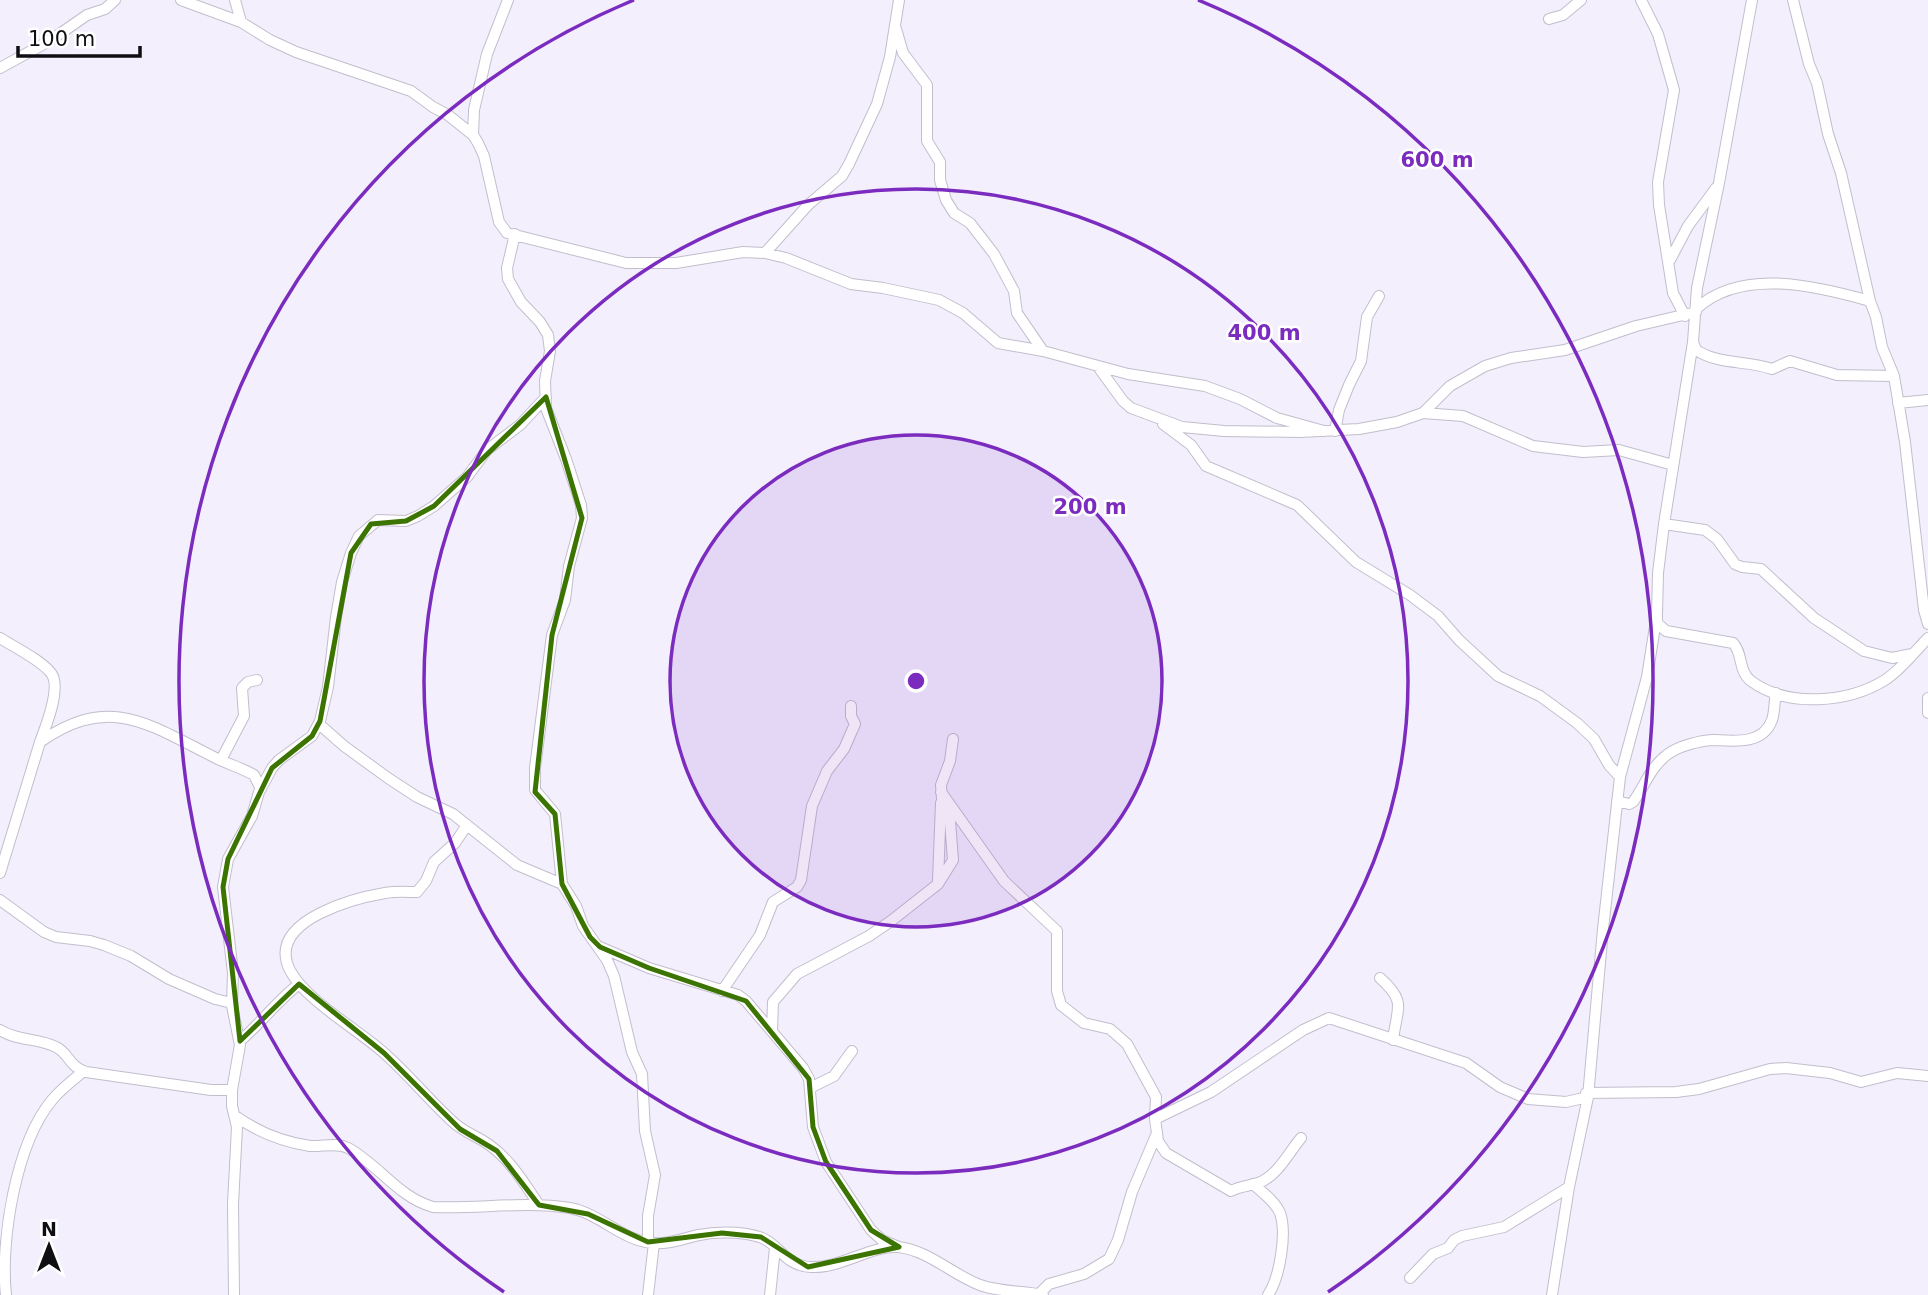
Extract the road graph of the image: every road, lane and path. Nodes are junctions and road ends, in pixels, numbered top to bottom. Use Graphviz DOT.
graph roads {
  1 [pos="115,0"];
  2 [pos="181,0"];
  3 [pos="235,0"];
  4 [pos="508,0"];
  5 [pos="900,0"];
  6 [pos="1581,0"];
  7 [pos="1641,0"];
  8 [pos="1752,0"];
  9 [pos="1793,0"];
  10 [pos="1549,19"];
  11 [pos="241,22"];
  12 [pos="896,29"];
  13 [pos="0,68"];
  14 [pos="473,135"];
  15 [pos="1719,183"];
  16 [pos="515,234"];
  17 [pos="765,253"];
  18 [pos="1669,262"];
  19 [pos="1379,296"];
  20 [pos="1870,301"];
  21 [pos="1692,312"];
  22 [pos="1693,342"];
  23 [pos="1043,351"];
  24 [pos="1099,368"];
  25 [pos="1894,376"];
  26 [pos="545,397"];
  27 [pos="1928,400"];
  28 [pos="1898,403"];
  29 [pos="1423,414"];
  30 [pos="1149,415"];
  31 [pos="1330,431"];
  32 [pos="1673,465"];
  33 [pos="1664,524"];
  34 [pos="1657,614"];
  35 [pos="1928,624"];
  36 [pos="0,638"];
  37 [pos="1928,638"];
  38 [pos="1912,654"];
  39 [pos="257,680"];
  40 [pos="1776,693"];
  41 [pos="1928,698"];
  42 [pos="851,706"];
  43 [pos="1928,713"];
  44 [pos="319,724"];
  45 [pos="953,739"];
  46 [pos="40,742"];
  47 [pos="221,760"];
  48 [pos="1620,777"];
  49 [pos="261,789"];
  50 [pos="941,795"];
  51 [pos="1618,801"];
  52 [pos="467,825"];
  53 [pos="0,873"];
  54 [pos="562,884"];
  55 [pos="0,900"];
  56 [pos="600,947"];
  57 [pos="1380,978"];
  58 [pos="299,984"];
  59 [pos="722,990"];
  60 [pos="232,1003"];
  61 [pos="0,1030"];
  62 [pos="772,1031"];
  63 [pos="1393,1040"];
  64 [pos="240,1041"];
  65 [pos="852,1051"];
  66 [pos="84,1071"];
  67 [pos="1928,1076"];
  68 [pos="810,1088"];
  69 [pos="232,1090"];
  70 [pos="1587,1095"];
  71 [pos="234,1115"];
  72 [pos="1155,1119"];
  73 [pos="1157,1133"];
  74 [pos="1301,1138"];
  75 [pos="1253,1184"];
  76 [pos="1569,1187"];
  77 [pos="539,1205"];
  78 [pos="651,1243"];
  79 [pos="899,1247"];
  80 [pos="775,1248"];
  81 [pos="1410,1278"];
  82 [pos="1004,1292"];
  83 [pos="9,1294"];
  84 [pos="234,1295"];
  85 [pos="648,1295"];
  86 [pos="770,1295"];
  87 [pos="1041,1295"];
  88 [pos="1268,1295"];
  89 [pos="1552,1295"];
  1 -- 13 [label="street"];
  2 -- 11 [label="street"];
  3 -- 11 [label="street"];
  4 -- 14 [label="street"];
  5 -- 12 [label="street"];
  6 -- 10 [label="street"];
  7 -- 18 [label="street"];
  8 -- 15 [label="street"];
  9 -- 20 [label="street"];
  11 -- 14 [label="street"];
  12 -- 17 [label="street"];
  12 -- 23 [label="street"];
  14 -- 16 [label="street"];
  15 -- 18 [label="street"];
  15 -- 21 [label="street"];
  16 -- 17 [label="street"];
  16 -- 26 [label="street"];
  17 -- 23 [label="street"];
  18 -- 21 [label="street"];
  19 -- 31 [label="street"];
  20 -- 21 [label="street"];
  20 -- 25 [label="street"];
  21 -- 22 [label="street"];
  21 -- 29 [label="street"];
  22 -- 25 [label="street"];
  22 -- 32 [label="street"];
  23 -- 24 [label="street"];
  24 -- 30 [label="street"];
  24 -- 31 [label="street"];
  25 -- 28 [label="street"];
  26 -- 44 [label="street"];
  26 -- 54 [label="street"];
  27 -- 28 [label="street"];
  28 -- 35 [label="street"];
  29 -- 31 [label="street"];
  29 -- 32 [label="street"];
  30 -- 31 [label="street"];
  30 -- 48 [label="street"];
  32 -- 33 [label="street"];
  33 -- 34 [label="street"];
  33 -- 38 [label="street"];
  34 -- 40 [label="street"];
  34 -- 48 [label="street"];
  36 -- 46 [label="street"];
  37 -- 38 [label="street"];
  38 -- 40 [label="street"];
  39 -- 47 [label="street"];
  40 -- 51 [label="street"];
  41 -- 43 [label="street"];
  42 -- 59 [label="street"];
  44 -- 49 [label="street"];
  44 -- 52 [label="street"];
  45 -- 50 [label="street"];
  46 -- 47 [label="street"];
  46 -- 53 [label="street"];
  47 -- 49 [label="street"];
  48 -- 51 [label="street"];
  49 -- 60 [label="street"];
  50 -- 62 [label="street"];
  50 -- 72 [label="street"];
  51 -- 70 [label="street"];
  52 -- 54 [label="street"];
  52 -- 58 [label="street"];
  54 -- 56 [label="street"];
  55 -- 60 [label="street"];
  56 -- 59 [label="street"];
  56 -- 78 [label="street"];
  57 -- 63 [label="street"];
  58 -- 64 [label="street"];
  58 -- 77 [label="street"];
  59 -- 62 [label="street"];
  60 -- 64 [label="street"];
  61 -- 66 [label="street"];
  62 -- 68 [label="street"];
  63 -- 70 [label="street"];
  63 -- 72 [label="street"];
  64 -- 69 [label="street"];
  65 -- 68 [label="street"];
  66 -- 69 [label="street"];
  66 -- 83 [label="street"];
  67 -- 70 [label="street"];
  68 -- 79 [label="street"];
  69 -- 71 [label="street"];
  70 -- 76 [label="street"];
  71 -- 77 [label="street"];
  71 -- 84 [label="street"];
  72 -- 73 [label="street"];
  73 -- 75 [label="street"];
  73 -- 87 [label="street"];
  74 -- 75 [label="street"];
  75 -- 88 [label="street"];
  76 -- 81 [label="street"];
  76 -- 89 [label="street"];
  77 -- 78 [label="street"];
  78 -- 80 [label="street"];
  78 -- 85 [label="street"];
  79 -- 80 [label="street"];
  79 -- 82 [label="street"];
  80 -- 86 [label="street"];
  82 -- 87 [label="street"];
}
